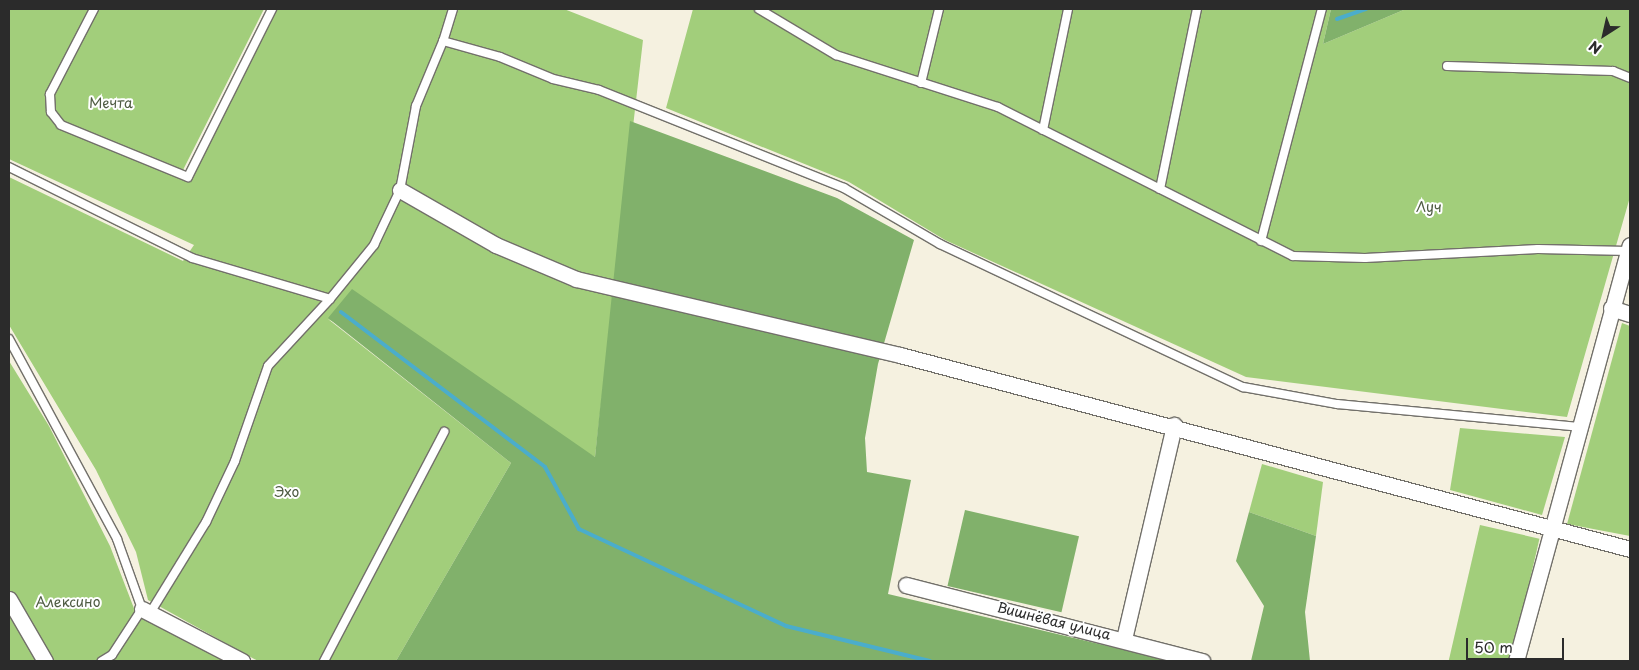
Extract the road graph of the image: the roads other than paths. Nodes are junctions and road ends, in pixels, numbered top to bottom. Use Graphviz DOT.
graph roads {
  1 [pos="94,9"];
  2 [pos="272,9"];
  3 [pos="453,9"];
  4 [pos="759,9"];
  5 [pos="939,9"];
  6 [pos="1068,9"];
  7 [pos="1197,9"];
  8 [pos="1322,9"];
  9 [pos="443,41"];
  10 [pos="1447,66"];
  11 [pos="1630,78"];
  12 [pos="921,83"];
  13 [pos="1043,130"];
  14 [pos="9,167"];
  15 [pos="1160,189"];
  16 [pos="400,190"];
  17 [pos="1261,241"];
  18 [pos="1629,248"];
  19 [pos="330,299"];
  20 [pos="1611,308"];
  21 [pos="1630,314"];
  22 [pos="9,338"];
  23 [pos="1174,426"];
  24 [pos="1578,427"];
  25 [pos="444,432"];
  26 [pos="1549,529"];
  27 [pos="1630,548"];
  28 [pos="906,585"];
  29 [pos="9,599"];
  30 [pos="146,611"];
  31 [pos="1124,639"];
  32 [pos="45,661"];
  33 [pos="102,661"];
  34 [pos="242,661"];
  35 [pos="324,661"];
  36 [pos="1202,661"];
  37 [pos="1516,661"];
  1 -- 2 [label="lane"];
  3 -- 9 [label="lane"];
  4 -- 12 [label="lane"];
  5 -- 12 [label="lane"];
  6 -- 13 [label="lane"];
  7 -- 15 [label="lane"];
  8 -- 17 [label="lane"];
  9 -- 16 [label="lane"];
  9 -- 24 [label="lane"];
  10 -- 11 [label="lane"];
  12 -- 13 [label="lane"];
  13 -- 15 [label="lane"];
  14 -- 19 [label="lane"];
  15 -- 17 [label="lane"];
  16 -- 19 [label="lane"];
  16 -- 23 [label="street"];
  17 -- 18 [label="lane"];
  18 -- 20 [label="street"];
  19 -- 30 [label="lane"];
  20 -- 21 [label="street"];
  20 -- 24 [label="street"];
  22 -- 30 [label="lane"];
  23 -- 26 [label="street"];
  23 -- 31 [label="street"];
  24 -- 26 [label="street"];
  25 -- 35 [label="lane"];
  26 -- 27 [label="street"];
  26 -- 37 [label="street"];
  28 -- 31 [label="street, Вишнёвая улица"];
  29 -- 32 [label="street"];
  30 -- 33 [label="lane"];
  30 -- 34 [label="street"];
  31 -- 36 [label="street, Вишнёвая улица"];
}
